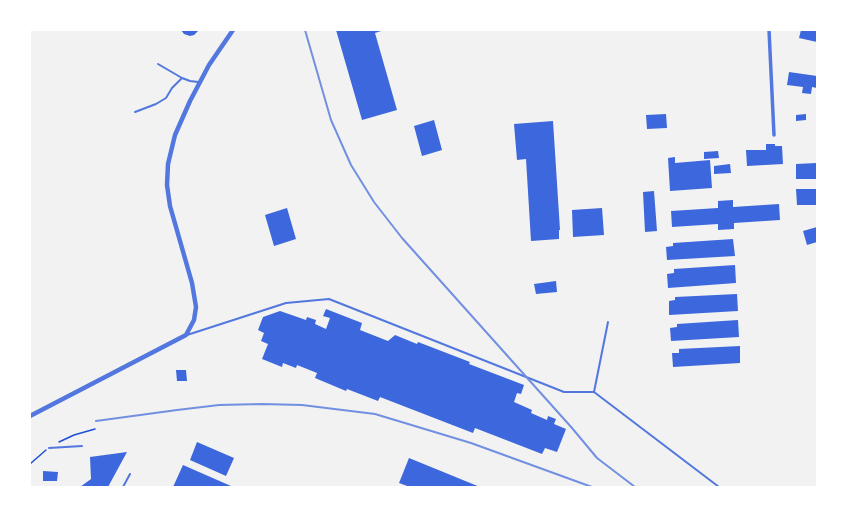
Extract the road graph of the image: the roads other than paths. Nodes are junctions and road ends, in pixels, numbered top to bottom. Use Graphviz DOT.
graph roads {
  1 [pos="234,30"];
  2 [pos="769,30"];
  3 [pos="158,64"];
  4 [pos="182,78"];
  5 [pos="200,82"];
  6 [pos="135,112"];
  7 [pos="774,135"];
  8 [pos="608,322"];
  9 [pos="186,335"];
  10 [pos="594,392"];
  11 [pos="30,416"];
  12 [pos="82,446"];
  13 [pos="49,448"];
  14 [pos="130,474"];
  15 [pos="123,487"];
  16 [pos="719,487"];
  1 -- 5 [label="street"];
  2 -- 7 [label="street"];
  3 -- 4 [label="lane"];
  4 -- 5 [label="lane"];
  4 -- 6 [label="lane"];
  5 -- 9 [label="street"];
  8 -- 10 [label="lane"];
  9 -- 10 [label="lane"];
  9 -- 11 [label="street"];
  10 -- 16 [label="lane"];
  12 -- 13 [label="lane"];
  14 -- 15 [label="lane"];
}
